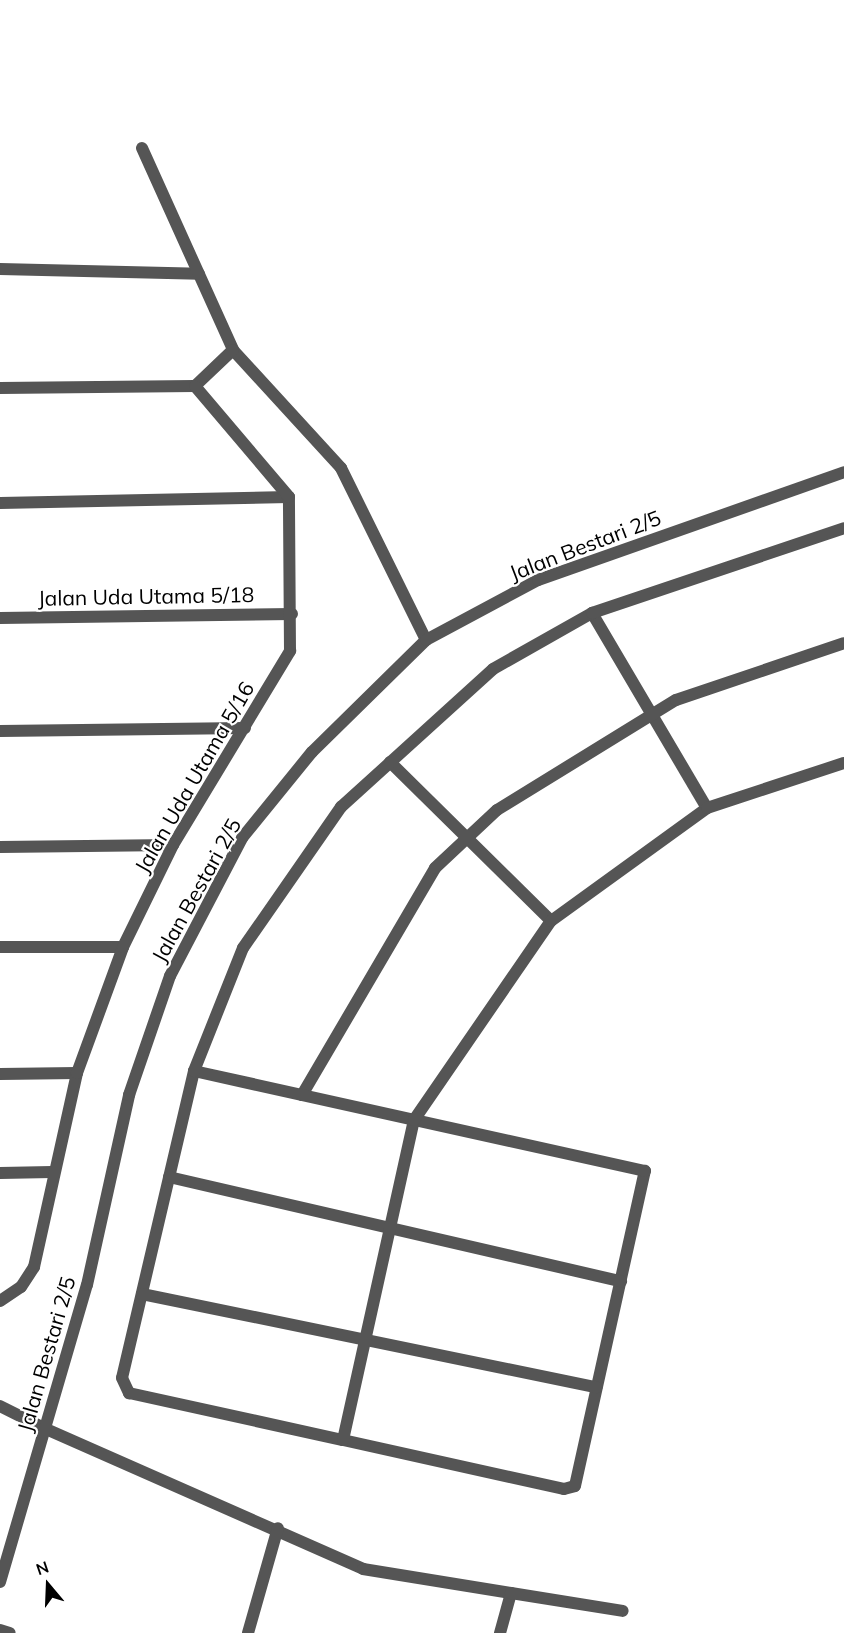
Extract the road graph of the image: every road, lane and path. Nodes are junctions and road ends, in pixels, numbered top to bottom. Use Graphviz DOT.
graph roads {
  1 [pos="142,148"];
  2 [pos="0,269"];
  3 [pos="199,274"];
  4 [pos="233,350"];
  5 [pos="195,386"];
  6 [pos="0,388"];
  7 [pos="844,472"];
  8 [pos="290,497"];
  9 [pos="0,502"];
  10 [pos="844,528"];
  11 [pos="592,613"];
  12 [pos="292,614"];
  13 [pos="0,618"];
  14 [pos="426,640"];
  15 [pos="844,643"];
  16 [pos="652,715"];
  17 [pos="245,728"];
  18 [pos="0,731"];
  19 [pos="390,762"];
  20 [pos="844,763"];
  21 [pos="708,808"];
  22 [pos="467,838"];
  23 [pos="172,845"];
  24 [pos="0,847"];
  25 [pos="551,921"];
  26 [pos="0,947"];
  27 [pos="123,947"];
  28 [pos="194,1071"];
  29 [pos="77,1073"];
  30 [pos="0,1074"];
  31 [pos="302,1095"];
  32 [pos="414,1120"];
  33 [pos="52,1172"];
  34 [pos="0,1173"];
  35 [pos="169,1176"];
  36 [pos="390,1228"];
  37 [pos="621,1281"];
  38 [pos="142,1294"];
  39 [pos="0,1301"];
  40 [pos="365,1339"];
  41 [pos="597,1387"];
  42 [pos="0,1406"];
  43 [pos="46,1429"];
  44 [pos="343,1440"];
  45 [pos="278,1528"];
  46 [pos="0,1582"];
  47 [pos="511,1593"];
  48 [pos="623,1611"];
  49 [pos="0,1630"];
  50 [pos="10,1633"];
  51 [pos="248,1633"];
  52 [pos="500,1633"];
  1 -- 3 [label="street"];
  2 -- 3 [label="street"];
  3 -- 4 [label="street"];
  4 -- 5 [label="street"];
  4 -- 14 [label="street"];
  5 -- 6 [label="street"];
  5 -- 8 [label="street"];
  7 -- 14 [label="street, Jalan Bestari 2/5"];
  8 -- 9 [label="street"];
  8 -- 12 [label="street, Jalan Uda Utama 5/16"];
  10 -- 11 [label="street"];
  11 -- 16 [label="street"];
  11 -- 19 [label="street"];
  12 -- 13 [label="street, Jalan Uda Utama 5/18"];
  12 -- 17 [label="street, Jalan Uda Utama 5/16"];
  14 -- 43 [label="street, Jalan Bestari 2/5"];
  15 -- 16 [label="street"];
  16 -- 21 [label="street"];
  16 -- 22 [label="street"];
  17 -- 18 [label="street"];
  17 -- 23 [label="street, Jalan Uda Utama 5/16"];
  19 -- 22 [label="street"];
  19 -- 28 [label="street"];
  20 -- 21 [label="street"];
  21 -- 25 [label="street"];
  22 -- 25 [label="street"];
  22 -- 31 [label="street"];
  23 -- 24 [label="street"];
  23 -- 27 [label="street, Jalan Uda Utama 5/16"];
  25 -- 32 [label="street"];
  26 -- 27 [label="street"];
  27 -- 29 [label="street, Jalan Uda Utama 5/16"];
  28 -- 31 [label="street"];
  28 -- 35 [label="street"];
  29 -- 30 [label="street"];
  29 -- 33 [label="street, Jalan Uda Utama 5/16"];
  31 -- 32 [label="street"];
  32 -- 36 [label="street"];
  32 -- 37 [label="street"];
  33 -- 34 [label="street"];
  33 -- 39 [label="street, Jalan Uda Utama 5/16"];
  35 -- 36 [label="street"];
  35 -- 38 [label="street"];
  36 -- 37 [label="street"];
  36 -- 40 [label="street"];
  37 -- 41 [label="street"];
  38 -- 40 [label="street"];
  38 -- 44 [label="street"];
  40 -- 41 [label="street"];
  40 -- 44 [label="street"];
  41 -- 44 [label="street"];
  42 -- 43 [label="street"];
  43 -- 45 [label="street"];
  43 -- 46 [label="street, Jalan Bestari 2/5"];
  45 -- 47 [label="street"];
  45 -- 51 [label="street"];
  47 -- 48 [label="street"];
  47 -- 52 [label="street"];
  49 -- 50 [label="street"];
}
